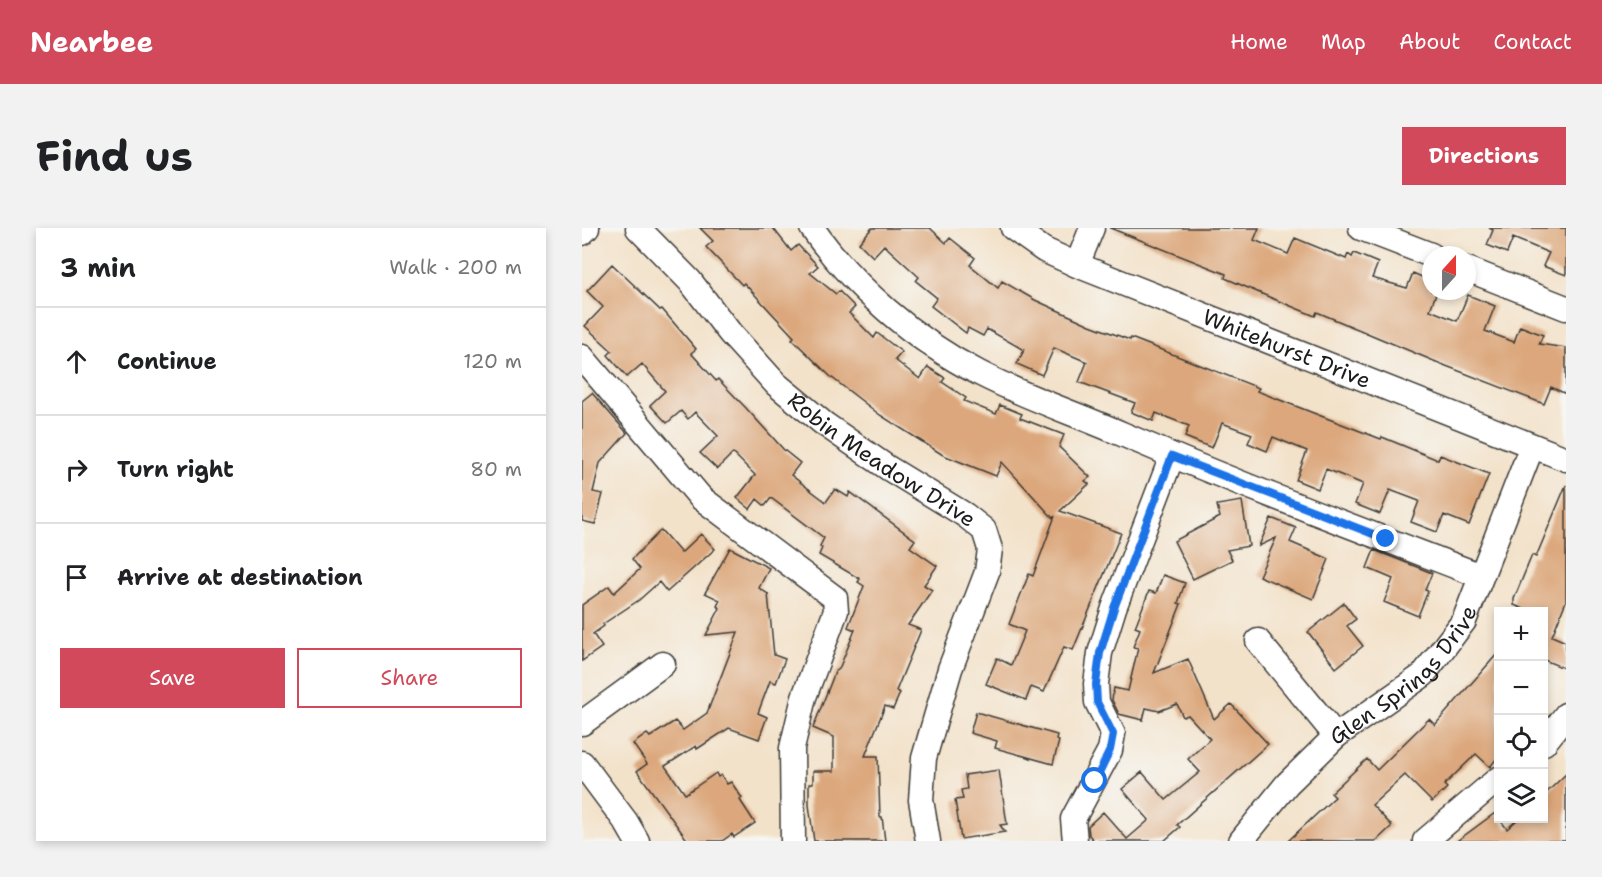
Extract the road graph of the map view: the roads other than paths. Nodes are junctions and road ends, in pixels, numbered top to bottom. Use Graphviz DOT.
graph roads {
  1 [pos="587,228"];
  2 [pos="638,228"];
  3 [pos="812,228"];
  4 [pos="1012,228"];
  5 [pos="1092,228"];
  6 [pos="1360,228"];
  7 [pos="582,233"];
  8 [pos="1422,252"];
  9 [pos="1077,265"];
  10 [pos="1476,273"];
  11 [pos="1566,308"];
  12 [pos="582,357"];
  13 [pos="1532,446"];
  14 [pos="1172,456"];
  15 [pos="1566,459"];
  16 [pos="1481,576"];
  17 [pos="1258,641"];
  18 [pos="663,664"];
  19 [pos="1566,715"];
  20 [pos="582,723"];
  21 [pos="1336,736"];
  22 [pos="1548,738"];
  23 [pos="582,763"];
  24 [pos="1494,782"];
  25 [pos="637,841"];
  26 [pos="793,841"];
  27 [pos="928,841"];
  28 [pos="1075,841"];
  29 [pos="1241,841"];
  30 [pos="1425,841"];
  1 -- 7 [label="street"];
  2 -- 27 [label="street, Robin Meadow Drive"];
  3 -- 14 [label="street"];
  4 -- 9 [label="street, Whitehurst Drive"];
  5 -- 9 [label="street"];
  6 -- 8 [label="street"];
  9 -- 13 [label="street, Whitehurst Drive"];
  10 -- 11 [label="street"];
  12 -- 26 [label="street"];
  13 -- 15 [label="street, Whitehurst Drive"];
  13 -- 16 [label="street, Glen Springs Drive"];
  14 -- 16 [label="street"];
  14 -- 28 [label="street"];
  16 -- 21 [label="street, Glen Springs Drive"];
  17 -- 21 [label="street"];
  18 -- 20 [label="street"];
  19 -- 22 [label="street"];
  21 -- 29 [label="street, Glen Springs Drive"];
  23 -- 25 [label="street"];
  24 -- 30 [label="street"];
}
